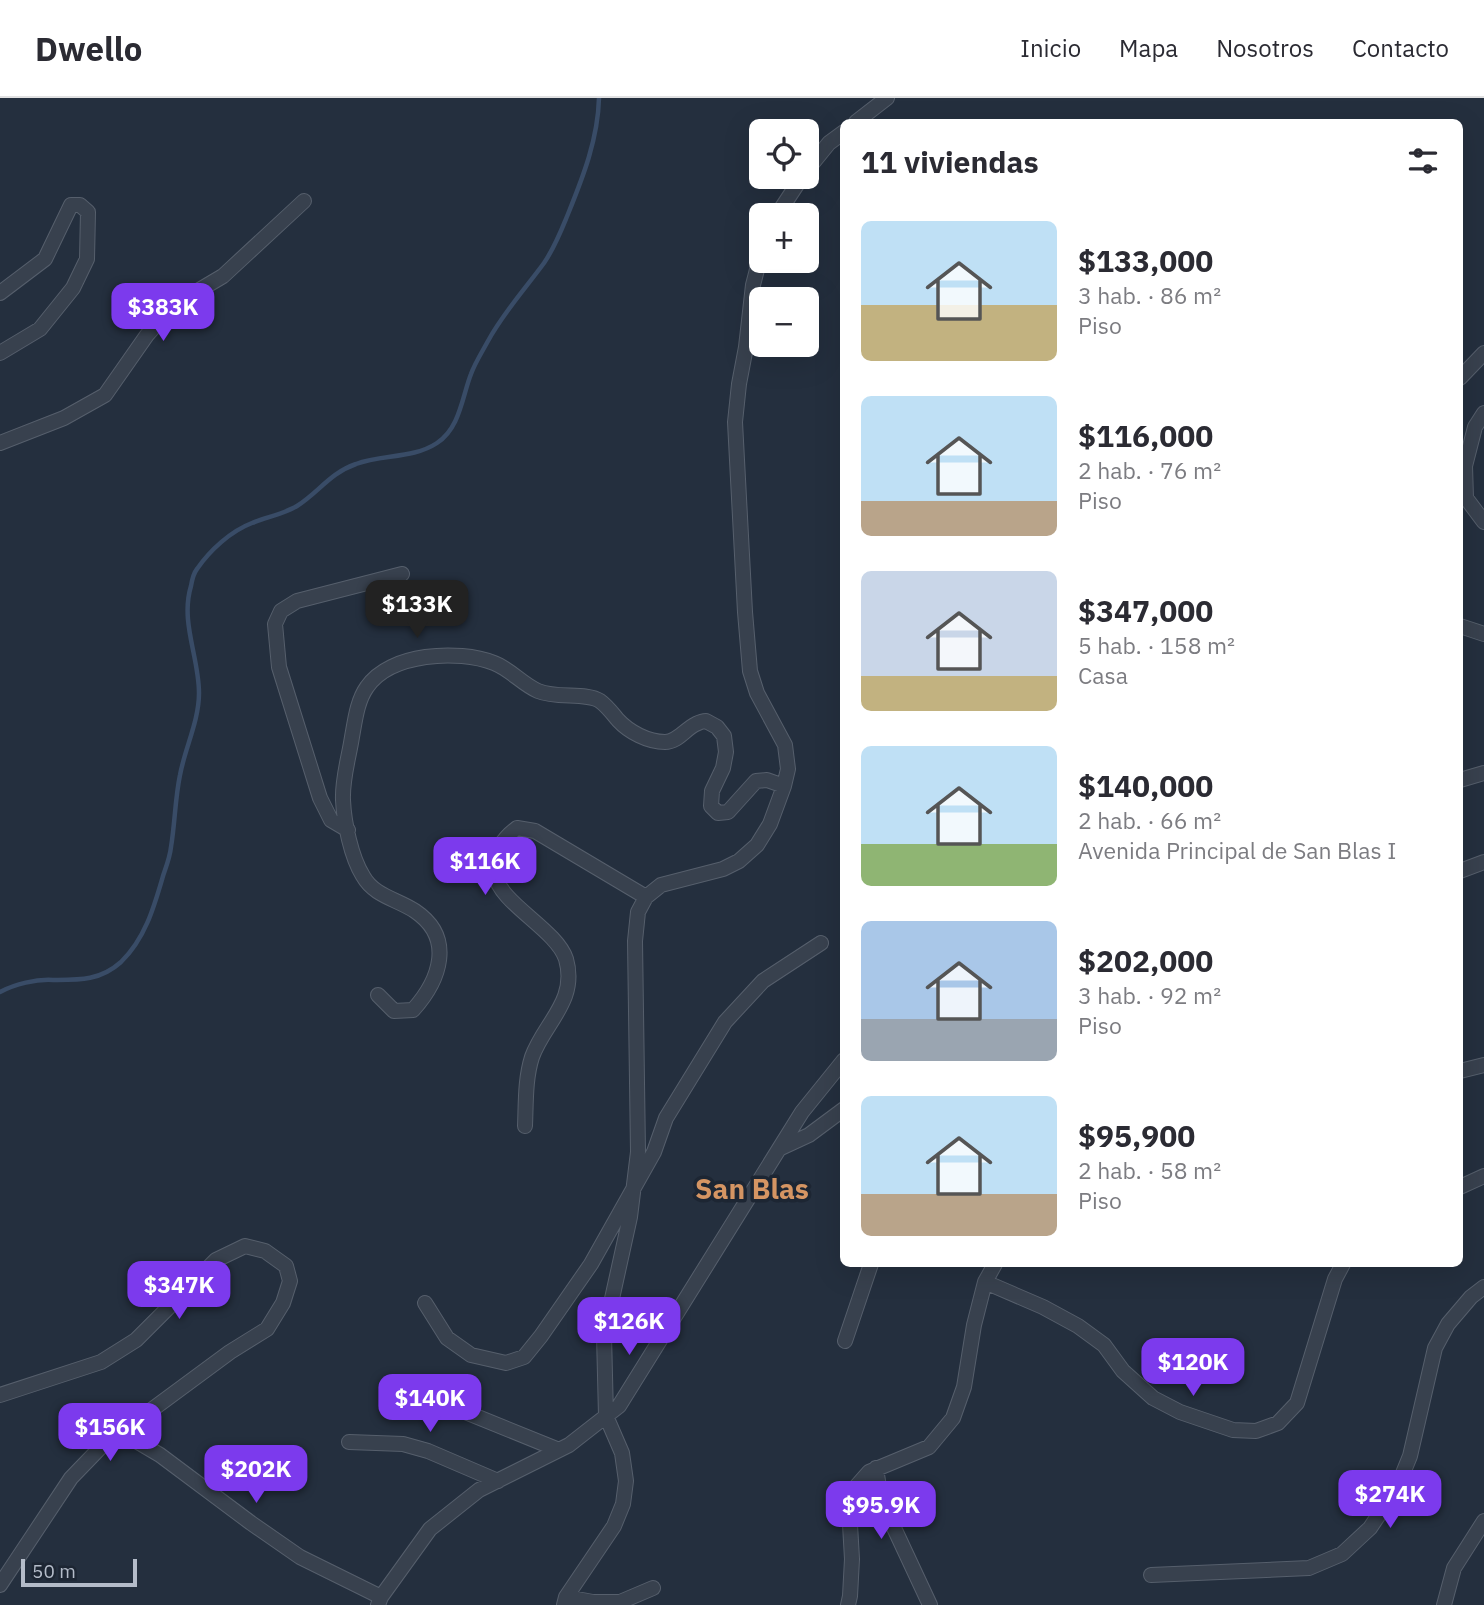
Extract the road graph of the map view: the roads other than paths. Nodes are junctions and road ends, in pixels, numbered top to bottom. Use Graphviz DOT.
graph roads {
  1 [pos="887,98"];
  2 [pos="860,119"];
  3 [pos="840,135"];
  4 [pos="819,155"];
  5 [pos="304,201"];
  6 [pos="756,273"];
  7 [pos="0,293"];
  8 [pos="0,353"];
  9 [pos="1484,353"];
  10 [pos="1463,375"];
  11 [pos="1484,413"];
  12 [pos="0,443"];
  13 [pos="1484,522"];
  14 [pos="402,575"];
  15 [pos="1463,627"];
  16 [pos="1484,634"];
  17 [pos="1484,773"];
  18 [pos="1463,779"];
  19 [pos="784,786"];
  20 [pos="348,830"];
  21 [pos="1484,862"];
  22 [pos="1463,870"];
  23 [pos="646,897"];
  24 [pos="821,943"];
  25 [pos="378,995"];
  26 [pos="840,1065"];
  27 [pos="1484,1065"];
  28 [pos="1463,1070"];
  29 [pos="840,1112"];
  30 [pos="524,1126"];
  31 [pos="779,1149"];
  32 [pos="1484,1176"];
  33 [pos="634,1186"];
  34 [pos="1463,1186"];
  35 [pos="870,1267"];
  36 [pos="993,1267"];
  37 [pos="1341,1267"];
  38 [pos="985,1282"];
  39 [pos="1484,1287"];
  40 [pos="425,1303"];
  41 [pos="845,1341"];
  42 [pos="421,1394"];
  43 [pos="0,1395"];
  44 [pos="606,1416"];
  45 [pos="121,1432"];
  46 [pos="349,1441"];
  47 [pos="559,1450"];
  48 [pos="876,1468"];
  49 [pos="498,1481"];
  50 [pos="1484,1521"];
  51 [pos="1151,1575"];
  52 [pos="0,1585"];
  53 [pos="653,1588"];
  54 [pos="380,1601"];
  55 [pos="565,1601"];
  56 [pos="848,1605"];
  57 [pos="930,1605"];
  58 [pos="1444,1605"];
  1 -- 2 [label="street"];
  3 -- 4 [label="street"];
  5 -- 12 [label="street"];
  6 -- 19 [label="street"];
  7 -- 8 [label="street"];
  9 -- 10 [label="street"];
  11 -- 13 [label="street"];
  14 -- 20 [label="street"];
  15 -- 16 [label="street"];
  17 -- 18 [label="street"];
  19 -- 20 [label="street"];
  19 -- 23 [label="street"];
  20 -- 25 [label="street"];
  21 -- 22 [label="street"];
  23 -- 30 [label="street"];
  23 -- 33 [label="street"];
  24 -- 33 [label="street"];
  26 -- 31 [label="street"];
  27 -- 28 [label="street"];
  29 -- 31 [label="street"];
  31 -- 44 [label="street"];
  32 -- 34 [label="street"];
  33 -- 40 [label="street"];
  33 -- 44 [label="street"];
  35 -- 41 [label="street"];
  36 -- 38 [label="street"];
  37 -- 38 [label="street"];
  38 -- 48 [label="street"];
  39 -- 51 [label="street"];
  42 -- 47 [label="street"];
  43 -- 45 [label="street"];
  44 -- 47 [label="street"];
  44 -- 55 [label="street"];
  45 -- 52 [label="street"];
  45 -- 54 [label="street"];
  46 -- 49 [label="street"];
  47 -- 49 [label="street"];
  48 -- 56 [label="street"];
  48 -- 57 [label="street"];
  49 -- 54 [label="street"];
  50 -- 58 [label="street"];
  53 -- 55 [label="street"];
}
